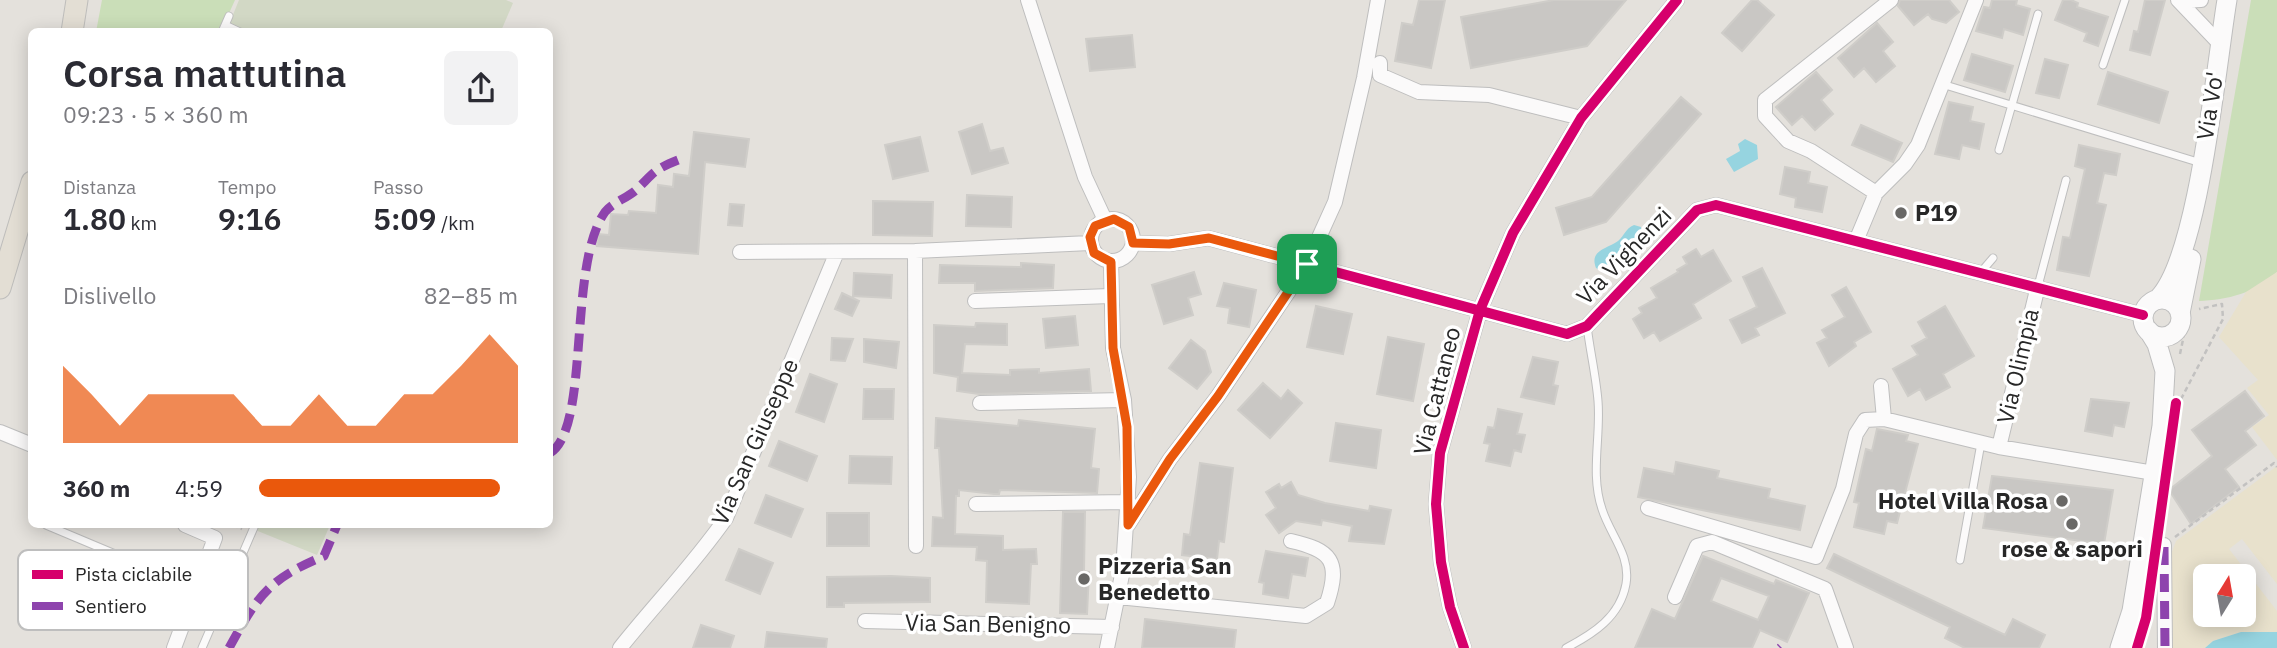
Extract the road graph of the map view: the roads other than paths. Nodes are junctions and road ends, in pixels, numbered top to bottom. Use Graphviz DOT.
graph roads {
  1 [pos="78,0"];
  2 [pos="1028,0"];
  3 [pos="1378,0"];
  4 [pos="1677,0"];
  5 [pos="1891,0"];
  6 [pos="1976,0"];
  7 [pos="2125,0"];
  8 [pos="2202,0"];
  9 [pos="2227,0"];
  10 [pos="2179,1"];
  11 [pos="2038,13"];
  12 [pos="229,16"];
  13 [pos="73,28"];
  14 [pos="224,28"];
  15 [pos="2220,44"];
  16 [pos="1380,63"];
  17 [pos="2103,65"];
  18 [pos="1942,84"];
  19 [pos="2013,105"];
  20 [pos="1581,118"];
  21 [pos="1999,150"];
  22 [pos="2201,163"];
  23 [pos="2066,180"];
  24 [pos="1876,192"];
  25 [pos="28,195"];
  26 [pos="2194,212"];
  27 [pos="1105,220"];
  28 [pos="1856,241"];
  29 [pos="1090,243"];
  30 [pos="1133,243"];
  31 [pos="915,251"];
  32 [pos="740,252"];
  33 [pos="837,252"];
  34 [pos="1993,258"];
  35 [pos="1111,262"];
  36 [pos="1307,264"];
  37 [pos="1981,272"];
  38 [pos="2038,286"];
  39 [pos="0,288"];
  40 [pos="1110,296"];
  41 [pos="2158,299"];
  42 [pos="975,301"];
  43 [pos="1480,310"];
  44 [pos="2184,316"];
  45 [pos="2146,323"];
  46 [pos="1587,326"];
  47 [pos="1881,386"];
  48 [pos="1124,400"];
  49 [pos="980,403"];
  50 [pos="1884,419"];
  51 [pos="2168,421"];
  52 [pos="0,432"];
  53 [pos="28,443"];
  54 [pos="1981,443"];
  55 [pos="1999,447"];
  56 [pos="2154,473"];
  57 [pos="1129,502"];
  58 [pos="976,504"];
  59 [pos="1648,508"];
  60 [pos="1128,525"];
  61 [pos="53,528"];
  62 [pos="192,528"];
  63 [pos="254,528"];
  64 [pos="1291,541"];
  65 [pos="2164,545"];
  66 [pos="916,546"];
  67 [pos="106,550"];
  68 [pos="210,550"];
  69 [pos="244,550"];
  70 [pos="1960,559"];
  71 [pos="1118,597"];
  72 [pos="1675,597"];
  73 [pos="865,621"];
  74 [pos="1112,627"];
  75 [pos="181,630"];
  76 [pos="210,630"];
  77 [pos="174,648"];
  78 [pos="202,648"];
  79 [pos="620,648"];
  80 [pos="1107,648"];
  81 [pos="1464,648"];
  82 [pos="1566,648"];
  83 [pos="1846,648"];
  84 [pos="2120,648"];
  85 [pos="2165,648"];
  1 -- 13 [label="main road"];
  2 -- 27 [label="street"];
  3 -- 36 [label="street"];
  4 -- 20 [label="street, Via Cattaneo"];
  5 -- 24 [label="street"];
  6 -- 18 [label="street"];
  7 -- 17 [label="lane"];
  8 -- 10 [label="street"];
  9 -- 15 [label="street, Via Vo'"];
  10 -- 15 [label="street"];
  11 -- 19 [label="lane"];
  12 -- 14 [label="lane"];
  15 -- 22 [label="street, Via Vo'"];
  16 -- 20 [label="street"];
  18 -- 19 [label="lane"];
  18 -- 24 [label="street"];
  19 -- 21 [label="lane"];
  19 -- 22 [label="lane"];
  20 -- 43 [label="street, Via Cattaneo"];
  22 -- 26 [label="street, Via Vo'"];
  23 -- 38 [label="lane"];
  24 -- 28 [label="street"];
  25 -- 39 [label="main road"];
  26 -- 41 [label="street"];
  26 -- 44 [label="street"];
  27 -- 29 [label="street"];
  27 -- 30 [label="street"];
  28 -- 37 [label="street, Via Vighenzi"];
  28 -- 46 [label="street, Via Vighenzi"];
  29 -- 31 [label="street"];
  29 -- 35 [label="street"];
  30 -- 35 [label="street"];
  30 -- 36 [label="street, Via Vighenzi"];
  31 -- 33 [label="street"];
  31 -- 66 [label="street"];
  32 -- 33 [label="street"];
  33 -- 79 [label="street, Via San Giuseppe"];
  34 -- 37 [label="lane"];
  35 -- 40 [label="street"];
  36 -- 43 [label="street, Via Vighenzi"];
  36 -- 60 [label="street"];
  37 -- 38 [label="street, Via Vighenzi"];
  38 -- 45 [label="street, Via Vighenzi"];
  38 -- 55 [label="street, Via Olimpia"];
  40 -- 42 [label="street"];
  40 -- 48 [label="street"];
  41 -- 44 [label="street"];
  41 -- 45 [label="street"];
  43 -- 46 [label="street, Via Vighenzi"];
  43 -- 81 [label="street, Via Cattaneo"];
  44 -- 45 [label="street"];
  44 -- 51 [label="street"];
  45 -- 51 [label="street"];
  46 -- 82 [label="lane"];
  47 -- 50 [label="street"];
  48 -- 49 [label="street"];
  48 -- 57 [label="street"];
  50 -- 54 [label="street, Via Olimpia"];
  50 -- 59 [label="street"];
  51 -- 56 [label="street"];
  52 -- 53 [label="street"];
  54 -- 55 [label="street, Via Olimpia"];
  54 -- 70 [label="lane"];
  55 -- 56 [label="street, Via Olimpia"];
  56 -- 84 [label="street"];
  57 -- 58 [label="street"];
  57 -- 60 [label="street"];
  60 -- 71 [label="street"];
  61 -- 67 [label="lane"];
  62 -- 68 [label="street"];
  63 -- 69 [label="lane"];
  64 -- 71 [label="street"];
  65 -- 85 [label="street"];
  71 -- 74 [label="street"];
  72 -- 83 [label="street"];
  73 -- 74 [label="street, Via San Benigno"];
  74 -- 80 [label="street"];
  75 -- 77 [label="street"];
  76 -- 78 [label="lane"];
}
